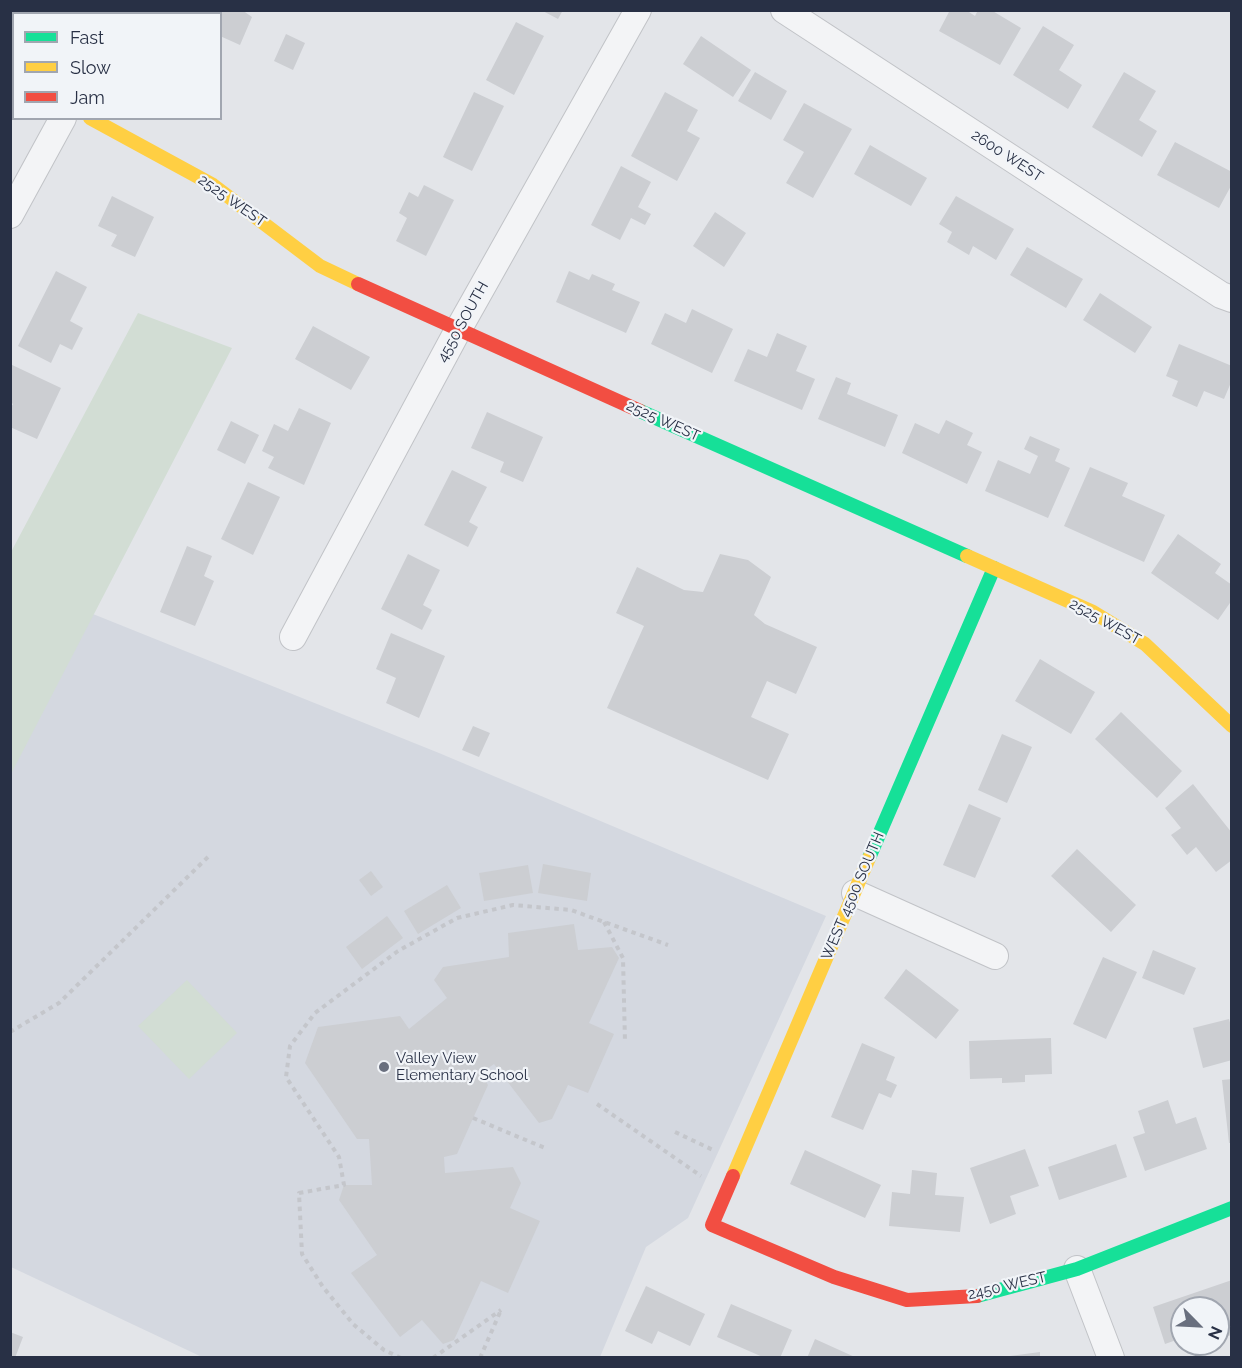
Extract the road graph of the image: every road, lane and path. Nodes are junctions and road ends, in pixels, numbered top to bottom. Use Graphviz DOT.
graph roads {
  1 [pos="638,10"];
  2 [pos="784,10"];
  3 [pos="62,120"];
  4 [pos="94,120"];
  5 [pos="10,215"];
  6 [pos="1232,299"];
  7 [pos="458,330"];
  8 [pos="994,568"];
  9 [pos="293,637"];
  10 [pos="1232,726"];
  11 [pos="211,854"];
  12 [pos="855,893"];
  13 [pos="604,922"];
  14 [pos="669,945"];
  15 [pos="995,956"];
  16 [pos="10,1032"];
  17 [pos="625,1042"];
  18 [pos="597,1104"];
  19 [pos="473,1118"];
  20 [pos="675,1132"];
  21 [pos="545,1148"];
  22 [pos="713,1150"];
  23 [pos="701,1176"];
  24 [pos="1232,1208"];
  25 [pos="712,1225"];
  26 [pos="1077,1269"];
  27 [pos="401,1358"];
  28 [pos="433,1358"];
  29 [pos="480,1358"];
  30 [pos="1111,1358"];
  1 -- 7 [label="street, 4550 SOUTH"];
  2 -- 6 [label="street, 2600 WEST"];
  3 -- 5 [label="street"];
  4 -- 7 [label="street, 2525 WEST"];
  7 -- 8 [label="street, 2525 WEST"];
  7 -- 9 [label="street, 4550 SOUTH"];
  8 -- 10 [label="street, 2525 WEST"];
  8 -- 12 [label="street, WEST 4500 SOUTH"];
  11 -- 16 [label="path"];
  12 -- 15 [label="street"];
  12 -- 25 [label="street, WEST 4500 SOUTH"];
  13 -- 14 [label="path"];
  13 -- 17 [label="path"];
  13 -- 27 [label="path"];
  18 -- 23 [label="path"];
  19 -- 21 [label="path"];
  20 -- 22 [label="path"];
  24 -- 26 [label="street, 2450 WEST"];
  25 -- 26 [label="street, 2450 WEST"];
  26 -- 30 [label="street"];
  28 -- 29 [label="path"];
}
